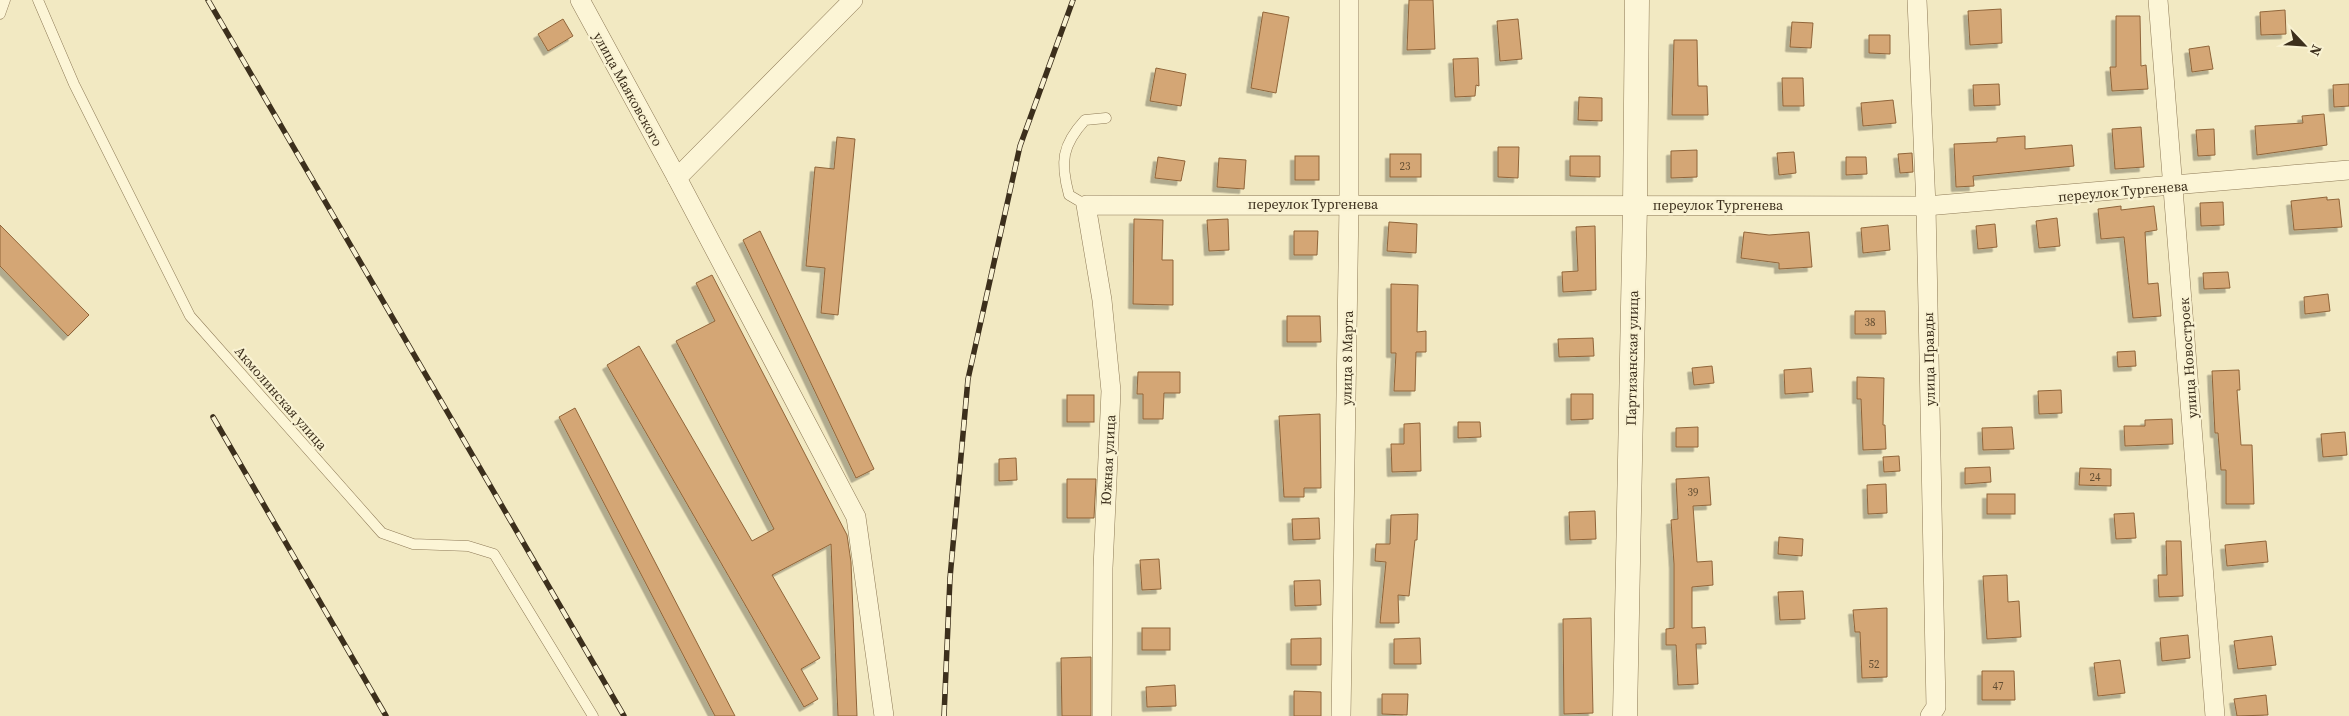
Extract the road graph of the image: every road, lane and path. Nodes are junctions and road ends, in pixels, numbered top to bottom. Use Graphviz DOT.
graph roads {
  1 [pos="6,0"];
  2 [pos="38,0"];
  3 [pos="580,0"];
  4 [pos="853,0"];
  5 [pos="1350,0"];
  6 [pos="1637,0"];
  7 [pos="1917,0"];
  8 [pos="2158,0"];
  9 [pos="0,14"];
  10 [pos="1106,118"];
  11 [pos="2349,171"];
  12 [pos="677,178"];
  13 [pos="2175,187"];
  14 [pos="1349,204"];
  15 [pos="1086,205"];
  16 [pos="1636,205"];
  17 [pos="1926,206"];
  18 [pos="1936,713"];
  19 [pos="593,716"];
  20 [pos="884,716"];
  21 [pos="1102,716"];
  22 [pos="1341,716"];
  23 [pos="1625,716"];
  24 [pos="2215,716"];
  1 -- 9 [label="lane"];
  2 -- 19 [label="lane, Акмолинская улица"];
  3 -- 12 [label="street, улица Маяковского"];
  4 -- 12 [label="street"];
  5 -- 14 [label="street, улица 8 Марта"];
  6 -- 16 [label="street, Партизанская улица"];
  7 -- 17 [label="street, улица Правды"];
  8 -- 13 [label="street, улица Новостроек"];
  10 -- 15 [label="lane"];
  11 -- 13 [label="street, переулок Тургенева"];
  12 -- 20 [label="street, улица Маяковского"];
  13 -- 17 [label="street, переулок Тургенева"];
  13 -- 24 [label="street, улица Новостроек"];
  14 -- 15 [label="street, переулок Тургенева"];
  14 -- 16 [label="street, переулок Тургенева"];
  14 -- 22 [label="street, улица 8 Марта"];
  15 -- 21 [label="street, Южная улица"];
  16 -- 17 [label="street, переулок Тургенева"];
  16 -- 23 [label="street, Партизанская улица"];
  17 -- 18 [label="street, улица Правды"];
}
